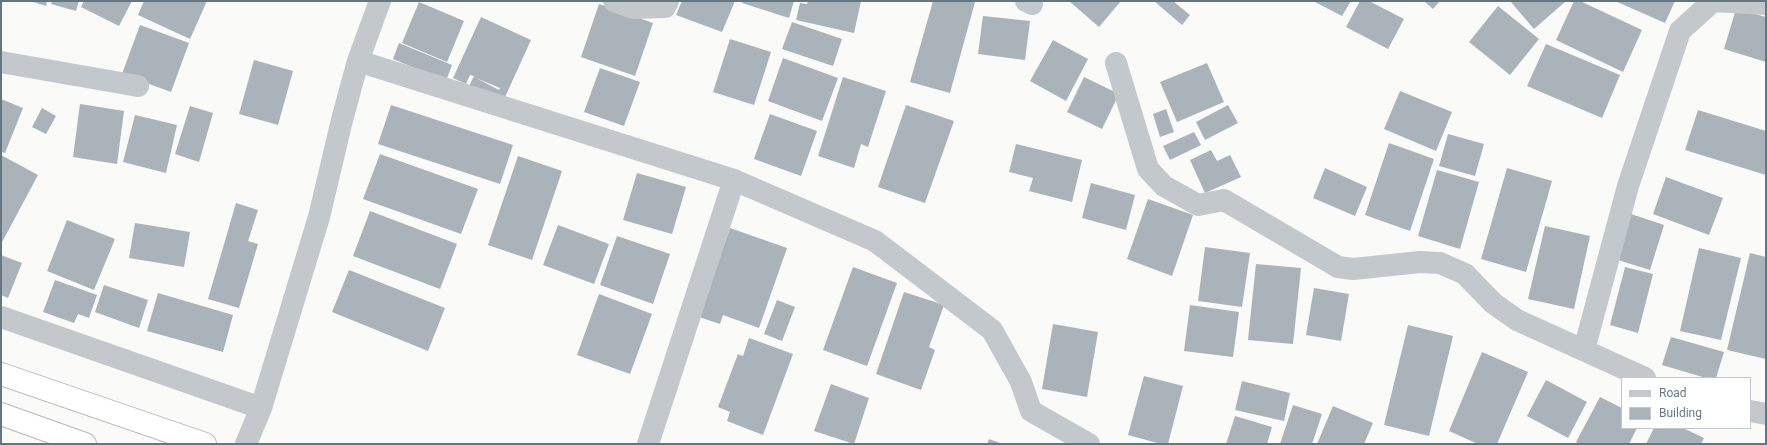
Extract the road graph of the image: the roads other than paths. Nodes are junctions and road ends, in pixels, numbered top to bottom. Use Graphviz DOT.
graph roads {
  1 [pos="380,1"];
  2 [pos="614,1"];
  3 [pos="668,1"];
  4 [pos="1713,1"];
  5 [pos="1766,4"];
  6 [pos="358,61"];
  7 [pos="1,62"];
  8 [pos="1116,63"];
  9 [pos="138,86"];
  10 [pos="734,180"];
  11 [pos="1,317"];
  12 [pos="1584,350"];
  13 [pos="1,374"];
  14 [pos="1643,377"];
  15 [pos="261,408"];
  16 [pos="1751,411"];
  17 [pos="1,414"];
  18 [pos="1766,414"];
  19 [pos="85,444"];
  20 [pos="205,444"];
  21 [pos="246,444"];
  22 [pos="648,444"];
  23 [pos="1089,444"];
  1 -- 6 [label="street"];
  2 -- 3 [label="street"];
  4 -- 5 [label="street"];
  4 -- 12 [label="street"];
  6 -- 10 [label="street"];
  6 -- 15 [label="street"];
  7 -- 9 [label="street"];
  8 -- 12 [label="street"];
  10 -- 22 [label="street"];
  10 -- 23 [label="street"];
  11 -- 15 [label="street"];
  12 -- 14 [label="street"];
  13 -- 20 [label="highway"];
  15 -- 21 [label="street"];
  16 -- 18 [label="street"];
  17 -- 19 [label="highway"];
}
